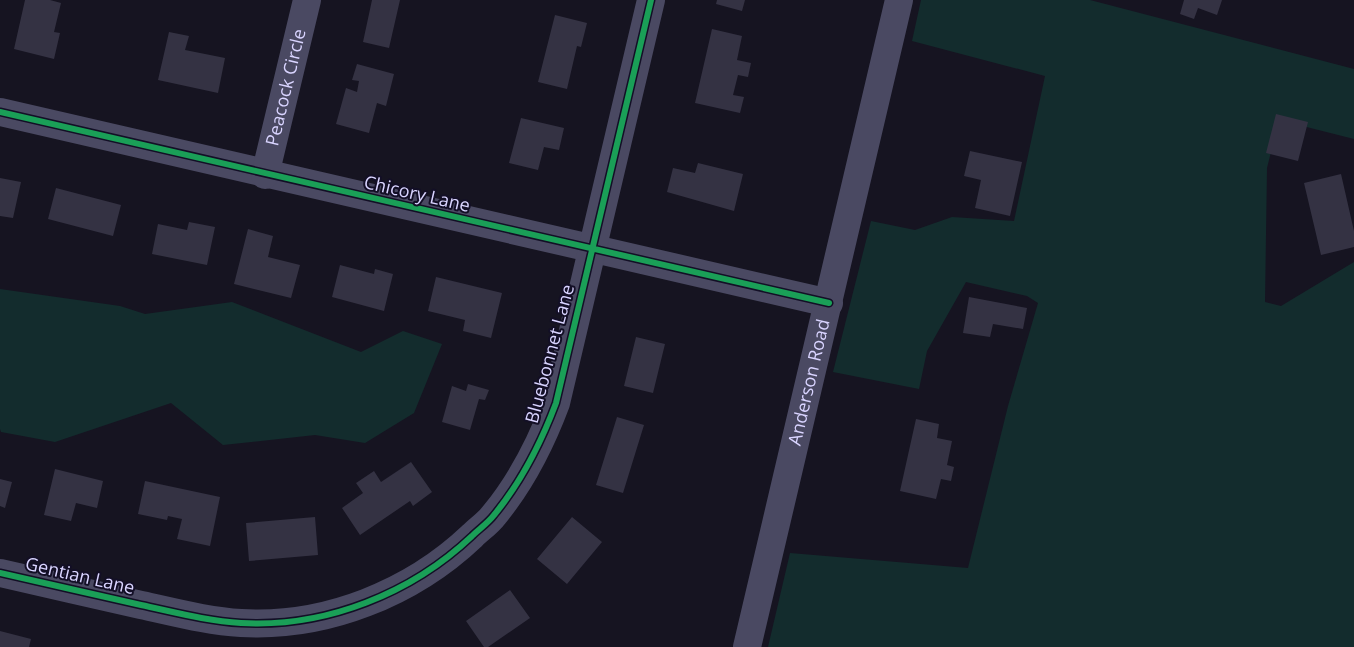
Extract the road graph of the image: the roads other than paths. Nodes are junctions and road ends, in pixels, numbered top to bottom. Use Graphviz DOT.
graph roads {
  1 [pos="307,0"];
  2 [pos="651,0"];
  3 [pos="899,0"];
  4 [pos="0,112"];
  5 [pos="265,174"];
  6 [pos="593,250"];
  7 [pos="829,303"];
  8 [pos="0,573"];
  9 [pos="152,607"];
  10 [pos="747,647"];
  1 -- 5 [label="street, Peacock Circle"];
  2 -- 6 [label="street, Bluebonnet Lane"];
  3 -- 7 [label="street, Anderson Road"];
  4 -- 5 [label="street, Chicory Lane"];
  5 -- 6 [label="street, Chicory Lane"];
  6 -- 7 [label="street, Chicory Lane"];
  6 -- 9 [label="street, Bluebonnet Lane"];
  7 -- 10 [label="street, Anderson Road"];
  8 -- 9 [label="street, Gentian Lane"];
}
